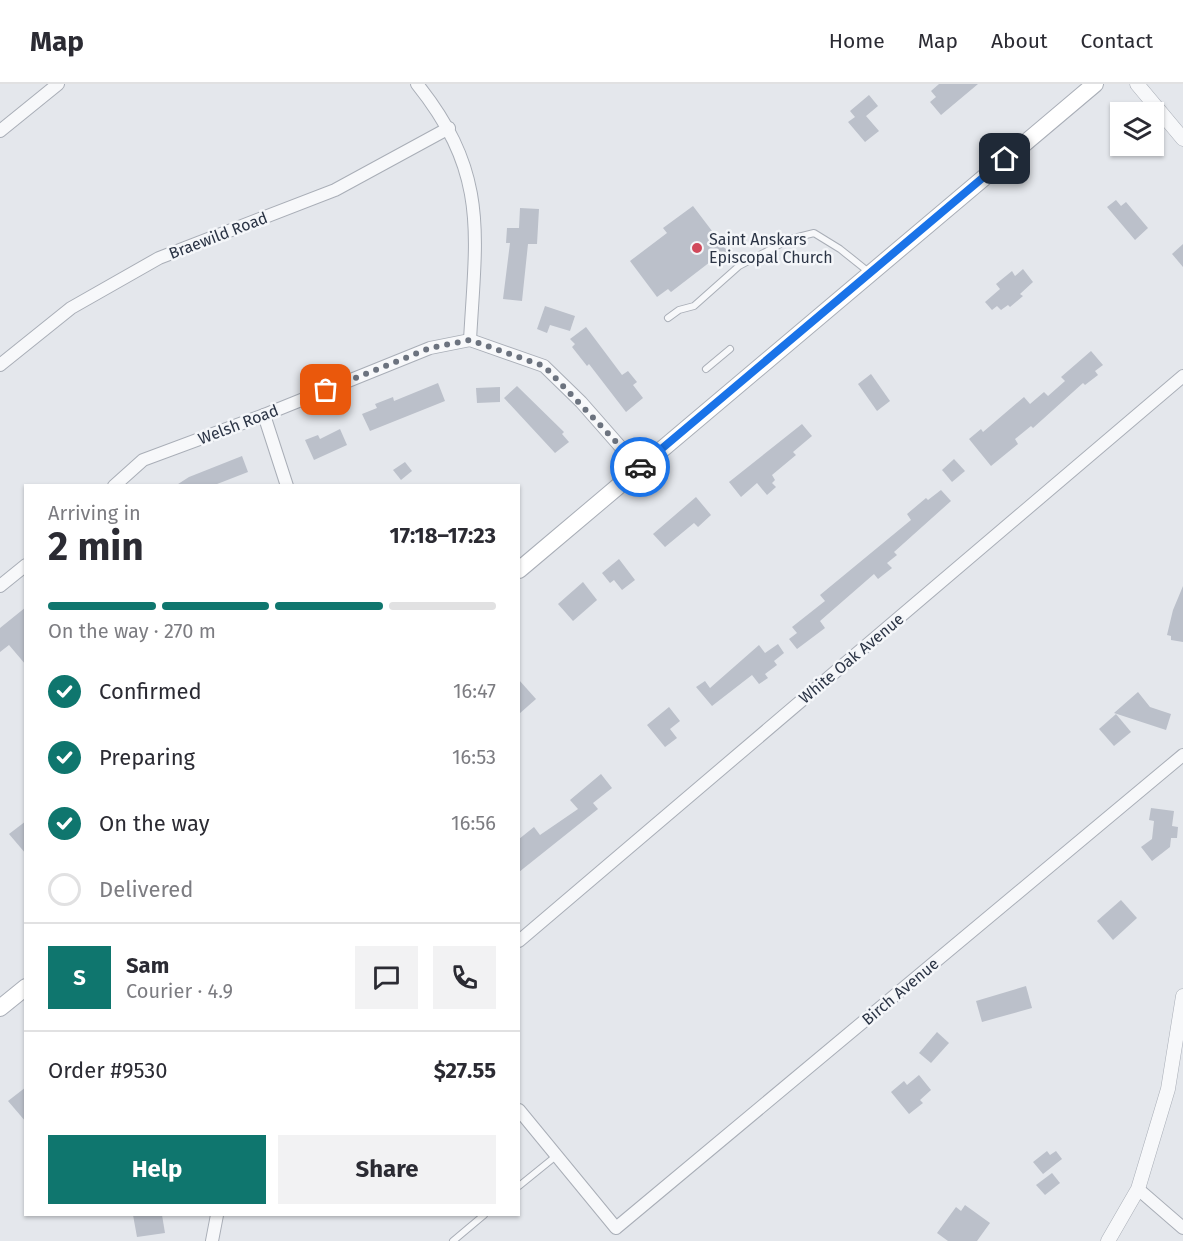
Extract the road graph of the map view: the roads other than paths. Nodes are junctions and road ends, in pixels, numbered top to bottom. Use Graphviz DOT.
graph roads {
  1 [pos="58,84"];
  2 [pos="417,84"];
  3 [pos="1095,84"];
  4 [pos="1137,84"];
  5 [pos="449,128"];
  6 [pos="0,131"];
  7 [pos="1183,139"];
  8 [pos="870,273"];
  9 [pos="668,318"];
  10 [pos="470,340"];
  11 [pos="730,349"];
  12 [pos="0,365"];
  13 [pos="706,369"];
  14 [pos="1183,376"];
  15 [pos="264,415"];
  16 [pos="639,468"];
  17 [pos="116,484"];
  18 [pos="286,484"];
  19 [pos="24,568"];
  20 [pos="520,569"];
  21 [pos="0,586"];
  22 [pos="1183,755"];
  23 [pos="520,940"];
  24 [pos="24,989"];
  25 [pos="1183,996"];
  26 [pos="0,1008"];
  27 [pos="520,1111"];
  28 [pos="556,1155"];
  29 [pos="520,1185"];
  30 [pos="1138,1189"];
  31 [pos="217,1216"];
  32 [pos="483,1216"];
  33 [pos="1183,1228"];
  34 [pos="212,1241"];
  35 [pos="453,1241"];
  36 [pos="1108,1241"];
  1 -- 6 [label="street"];
  2 -- 5 [label="street"];
  3 -- 8 [label="main road"];
  4 -- 7 [label="street"];
  5 -- 10 [label="street"];
  5 -- 12 [label="street, Braewild Road"];
  8 -- 9 [label="lane"];
  8 -- 16 [label="main road"];
  10 -- 15 [label="street, Welsh Road"];
  10 -- 16 [label="street"];
  11 -- 13 [label="lane"];
  14 -- 23 [label="street, White Oak Avenue"];
  15 -- 17 [label="street, Welsh Road"];
  15 -- 18 [label="street"];
  16 -- 20 [label="main road"];
  19 -- 21 [label="street"];
  22 -- 28 [label="street, Birch Avenue"];
  24 -- 26 [label="main road"];
  25 -- 30 [label="street"];
  27 -- 28 [label="street"];
  28 -- 29 [label="lane"];
  30 -- 33 [label="street"];
  30 -- 36 [label="street"];
  31 -- 34 [label="street"];
  32 -- 35 [label="lane"];
}
